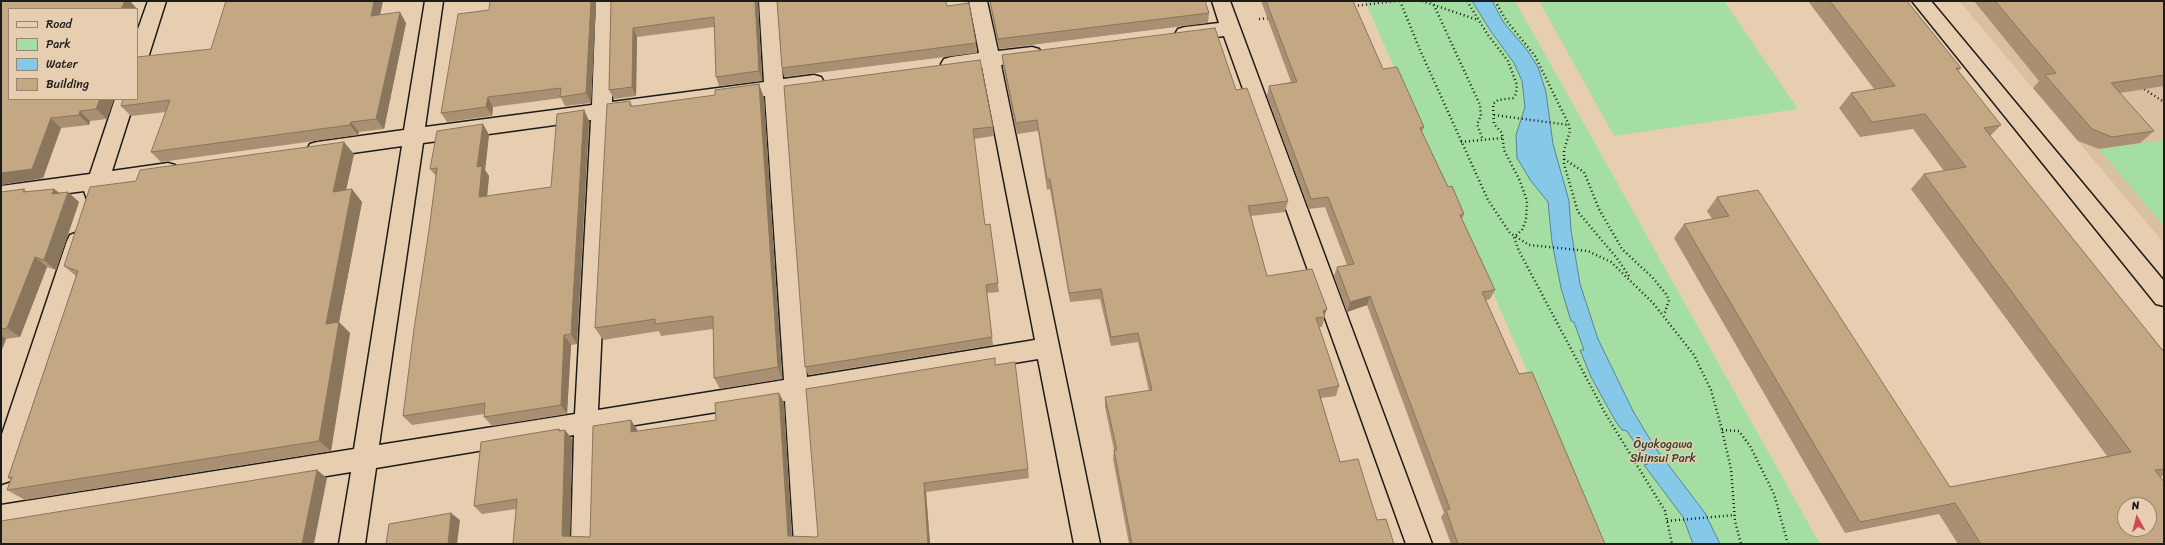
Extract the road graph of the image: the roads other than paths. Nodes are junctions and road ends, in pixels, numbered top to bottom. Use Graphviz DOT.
graph roads {
  1 [pos="157,1"];
  2 [pos="434,1"];
  3 [pos="605,1"];
  4 [pos="768,1"];
  5 [pos="978,1"];
  6 [pos="1221,1"];
  7 [pos="1921,1"];
  8 [pos="1230,26"];
  9 [pos="1168,36"];
  10 [pos="1053,51"];
  11 [pos="138,58"];
  12 [pos="990,60"];
  13 [pos="935,66"];
  14 [pos="836,79"];
  15 [pos="775,87"];
  16 [pos="125,100"];
  17 [pos="602,110"];
  18 [pos="414,137"];
  19 [pos="302,152"];
  20 [pos="185,168"];
  21 [pos="99,180"];
  22 [pos="1,194"];
  23 [pos="2164,297"];
  24 [pos="1048,348"];
  25 [pos="796,388"];
  26 [pos="586,421"];
  27 [pos="365,457"];
  28 [pos="1,472"];
  29 [pos="1,517"];
  30 [pos="352,544"];
  31 [pos="584,544"];
  32 [pos="807,544"];
  33 [pos="1087,544"];
  34 [pos="1419,544"];
  1 -- 11 [label="street"];
  2 -- 18 [label="street"];
  3 -- 17 [label="street"];
  4 -- 15 [label="street"];
  5 -- 12 [label="street"];
  6 -- 8 [label="street"];
  7 -- 23 [label="street"];
  8 -- 9 [label="street"];
  8 -- 34 [label="street"];
  10 -- 12 [label="street"];
  12 -- 13 [label="street"];
  12 -- 24 [label="street"];
  14 -- 15 [label="street"];
  15 -- 17 [label="street"];
  15 -- 25 [label="street"];
  16 -- 21 [label="street"];
  17 -- 18 [label="street"];
  17 -- 26 [label="street"];
  18 -- 19 [label="street"];
  18 -- 27 [label="street"];
  20 -- 21 [label="street"];
  21 -- 22 [label="street"];
  21 -- 28 [label="street"];
  24 -- 25 [label="street"];
  24 -- 33 [label="street"];
  25 -- 26 [label="street"];
  25 -- 32 [label="street"];
  26 -- 27 [label="street"];
  26 -- 31 [label="street"];
  27 -- 29 [label="street"];
  27 -- 30 [label="street"];
}
